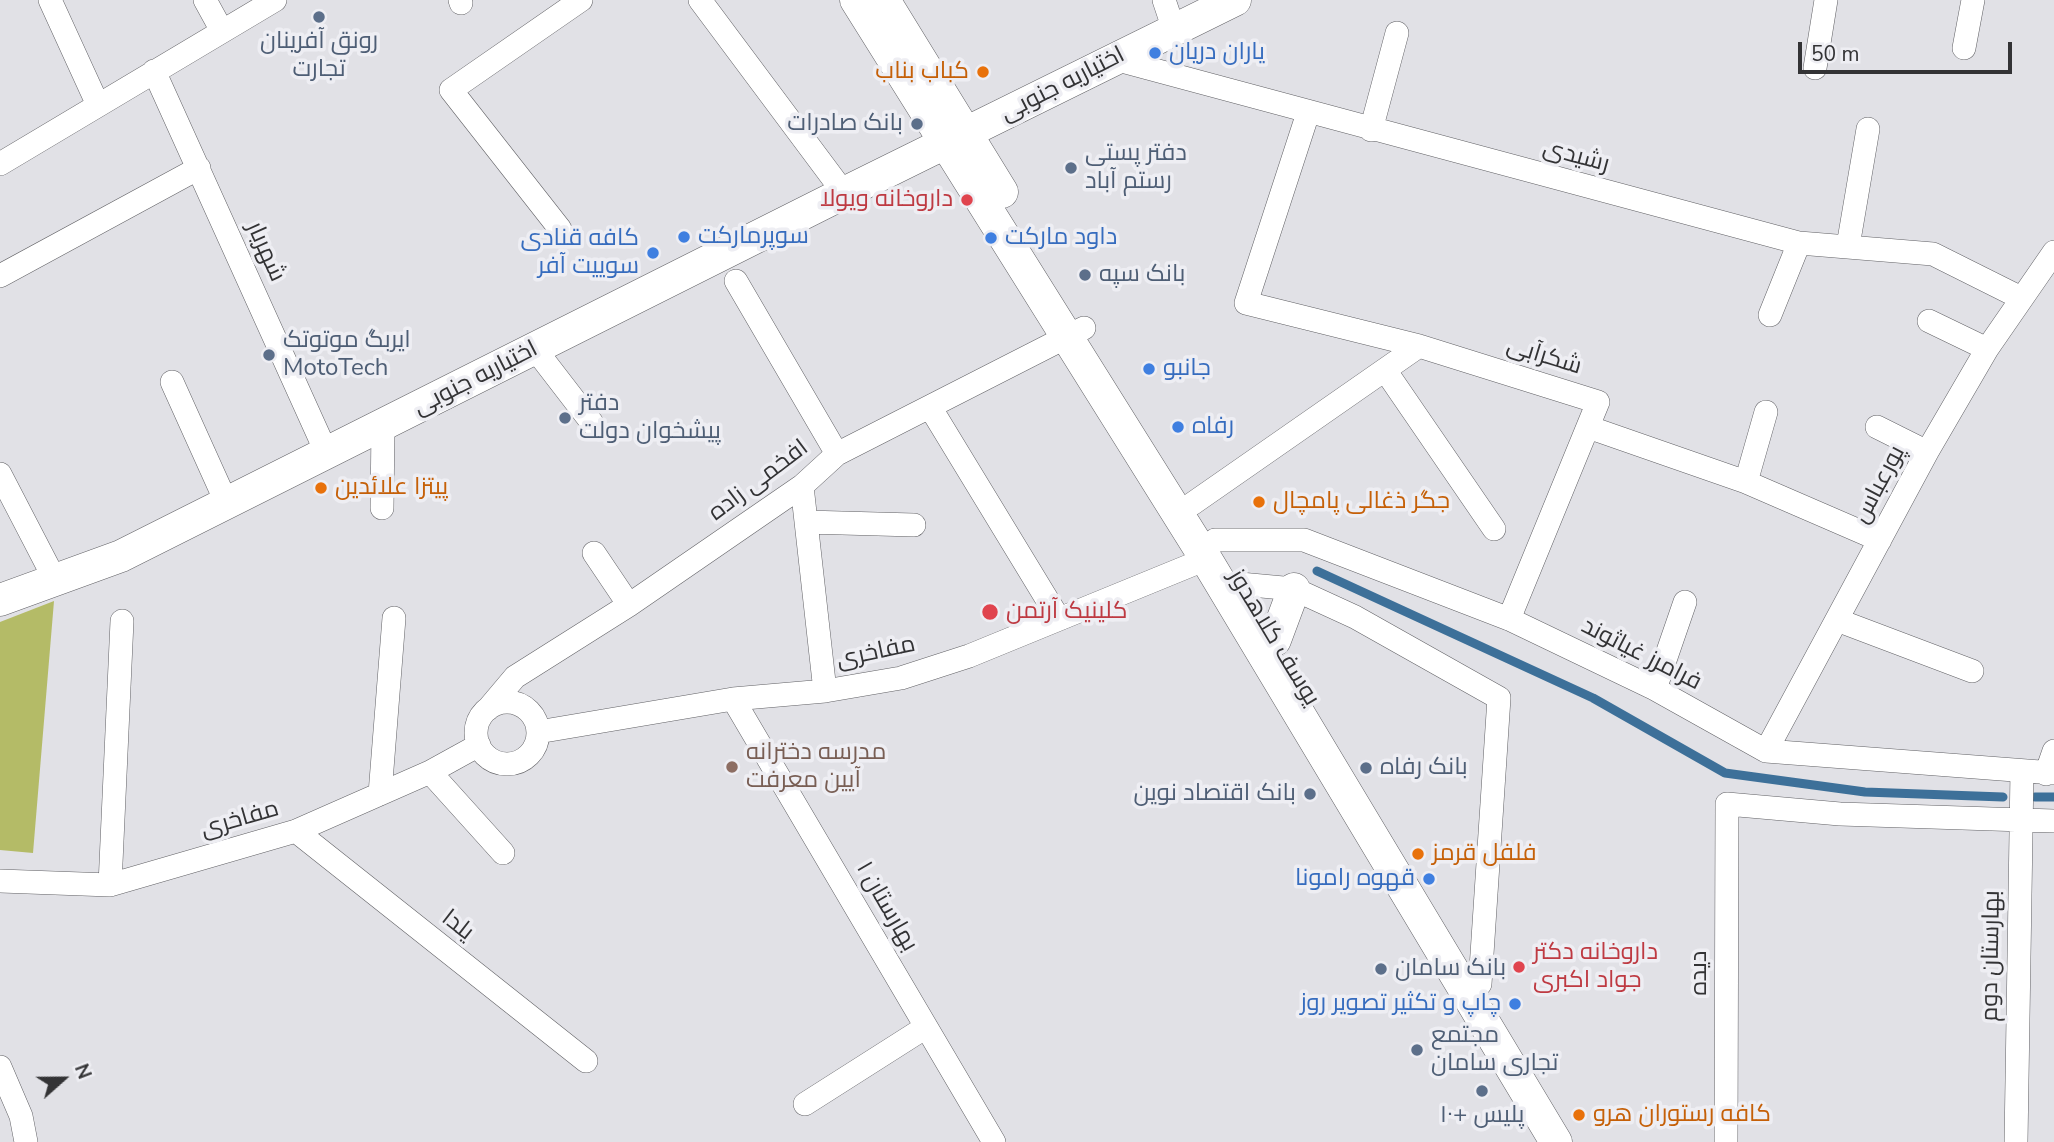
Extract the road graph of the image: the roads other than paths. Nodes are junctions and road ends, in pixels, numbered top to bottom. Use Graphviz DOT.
graph roads {
  1 [pos="50,0"];
  2 [pos="205,0"];
  3 [pos="275,0"];
  4 [pos="581,0"];
  5 [pos="701,0"];
  6 [pos="856,0"];
  7 [pos="884,0"];
  8 [pos="1164,0"];
  9 [pos="1235,0"];
  10 [pos="1826,0"];
  11 [pos="1973,0"];
  12 [pos="1174,30"];
  13 [pos="222,32"];
  14 [pos="1397,33"];
  15 [pos="1964,48"];
  16 [pos="1114,59"];
  17 [pos="1815,68"];
  18 [pos="154,71"];
  19 [pos="98,105"];
  20 [pos="1308,113"];
  21 [pos="1868,129"];
  22 [pos="1371,130"];
  23 [pos="957,139"];
  24 [pos="0,164"];
  25 [pos="199,168"];
  26 [pos="844,193"];
  27 [pos="561,229"];
  28 [pos="1799,243"];
  29 [pos="1848,246"];
  30 [pos="2054,252"];
  31 [pos="0,276"];
  32 [pos="736,281"];
  33 [pos="2021,298"];
  34 [pos="1770,314"];
  35 [pos="1929,321"];
  36 [pos="1076,332"];
  37 [pos="1419,346"];
  38 [pos="535,349"];
  39 [pos="1987,349"];
  40 [pos="1385,370"];
  41 [pos="172,382"];
  42 [pos="930,407"];
  43 [pos="1766,412"];
  44 [pos="592,423"];
  45 [pos="383,426"];
  46 [pos="1588,427"];
  47 [pos="1877,428"];
  48 [pos="1927,452"];
  49 [pos="327,454"];
  50 [pos="837,454"];
  51 [pos="0,474"];
  52 [pos="1746,482"];
  53 [pos="802,486"];
  54 [pos="227,503"];
  55 [pos="1192,504"];
  56 [pos="382,508"];
  57 [pos="806,522"];
  58 [pos="914,525"];
  59 [pos="1494,529"];
  60 [pos="1880,540"];
  61 [pos="1210,550"];
  62 [pos="594,553"];
  63 [pos="55,580"];
  64 [pos="1240,584"];
  65 [pos="1294,589"];
  66 [pos="0,600"];
  67 [pos="1685,601"];
  68 [pos="629,605"];
  69 [pos="394,618"];
  70 [pos="1059,619"];
  71 [pos="1508,619"];
  72 [pos="1837,620"];
  73 [pos="122,621"];
  74 [pos="1275,640"];
  75 [pos="1972,671"];
  76 [pos="1655,689"];
  77 [pos="1295,690"];
  78 [pos="825,691"];
  79 [pos="733,699"];
  80 [pos="488,709"];
  81 [pos="538,733"];
  82 [pos="479,745"];
  83 [pos="1766,751"];
  84 [pos="2054,751"];
  85 [pos="2022,771"];
  86 [pos="430,772"];
  87 [pos="2050,774"];
  88 [pos="380,794"];
  89 [pos="2020,821"];
  90 [pos="2054,821"];
  91 [pos="296,831"];
  92 [pos="503,853"];
  93 [pos="0,881"];
  94 [pos="110,885"];
  95 [pos="1480,984"];
  96 [pos="926,1027"];
  97 [pos="586,1061"];
  98 [pos="0,1067"];
  99 [pos="804,1104"];
  100 [pos="26,1142"];
  101 [pos="994,1142"];
  102 [pos="1556,1142"];
  103 [pos="1577,1142"];
  104 [pos="1726,1142"];
  105 [pos="2016,1142"];
  1 -- 19 [label="street"];
  2 -- 13 [label="street"];
  3 -- 13 [label="street"];
  4 -- 27 [label="street"];
  5 -- 26 [label="street"];
  6 -- 23 [label="main road"];
  7 -- 23 [label="main road"];
  8 -- 12 [label="street"];
  9 -- 12 [label="main road, اختیاریه جنوبی"];
  10 -- 17 [label="street"];
  11 -- 15 [label="street"];
  12 -- 16 [label="main road, اختیاریه جنوبی"];
  13 -- 18 [label="street"];
  14 -- 22 [label="street"];
  16 -- 20 [label="street, رشیدی"];
  16 -- 23 [label="main road, اختیاریه جنوبی"];
  18 -- 19 [label="street"];
  18 -- 25 [label="street, شهریار"];
  19 -- 24 [label="street"];
  20 -- 22 [label="street, رشیدی"];
  20 -- 37 [label="street, شکرآبی"];
  21 -- 29 [label="street"];
  22 -- 28 [label="street, رشیدی"];
  23 -- 26 [label="main road, اختیاریه جنوبی"];
  23 -- 36 [label="main road, یوسف کلاهدوز"];
  25 -- 31 [label="street"];
  25 -- 49 [label="street, شهریار"];
  26 -- 38 [label="main road, اختیاریه جنوبی"];
  28 -- 29 [label="street, رشیدی"];
  28 -- 34 [label="street"];
  29 -- 33 [label="street, رشیدی"];
  30 -- 33 [label="street, پورعباس"];
  32 -- 50 [label="street"];
  33 -- 39 [label="street, پورعباس"];
  35 -- 39 [label="street"];
  36 -- 42 [label="street, افخمی زاده"];
  36 -- 55 [label="main road, یوسف کلاهدوز"];
  36 -- 61 [label="main road, یوسف کلاهدوز"];
  37 -- 40 [label="street"];
  37 -- 46 [label="street, شکرآبی"];
  38 -- 44 [label="street"];
  38 -- 45 [label="main road, اختیاریه جنوبی"];
  39 -- 48 [label="street, پورعباس"];
  40 -- 55 [label="street"];
  40 -- 59 [label="street"];
  41 -- 54 [label="street"];
  42 -- 50 [label="street, افخمی زاده"];
  42 -- 70 [label="street"];
  43 -- 52 [label="street"];
  45 -- 49 [label="main road, اختیاریه جنوبی"];
  45 -- 56 [label="street"];
  46 -- 52 [label="street"];
  46 -- 71 [label="street, شکرآبی"];
  47 -- 48 [label="street"];
  48 -- 60 [label="street, پورعباس"];
  49 -- 54 [label="main road, اختیاریه جنوبی"];
  50 -- 53 [label="street, افخمی زاده"];
  51 -- 63 [label="street"];
  52 -- 60 [label="street"];
  53 -- 57 [label="street"];
  53 -- 68 [label="street, افخمی زاده"];
  54 -- 63 [label="main road, اختیاریه جنوبی"];
  55 -- 61 [label="main road, یوسف کلاهدوز"];
  57 -- 58 [label="street"];
  57 -- 78 [label="street"];
  60 -- 72 [label="street, پورعباس"];
  61 -- 64 [label="main road, یوسف کلاهدوز"];
  61 -- 70 [label="street, مفاخری"];
  61 -- 71 [label="street, فرامرز غیاثوند"];
  61 -- 77 [label="main road, یوسف کلاهدوز"];
  62 -- 68 [label="street"];
  63 -- 66 [label="main road, اختیاریه جنوبی"];
  64 -- 65 [label="street"];
  64 -- 74 [label="main road, یوسف کلاهدوز"];
  65 -- 74 [label="main road"];
  65 -- 95 [label="street"];
  67 -- 76 [label="street"];
  68 -- 80 [label="street, افخمی زاده"];
  69 -- 88 [label="street"];
  70 -- 78 [label="street, مفاخری"];
  71 -- 76 [label="street, فرامرز غیاثوند"];
  72 -- 75 [label="street"];
  72 -- 83 [label="street, پورعباس"];
  73 -- 94 [label="street"];
  74 -- 77 [label="main road, یوسف کلاهدوز"];
  76 -- 83 [label="street, فرامرز غیاثوند"];
  77 -- 95 [label="main road, یوسف کلاهدوز"];
  77 -- 102 [label="main road, یوسف کلاهدوز"];
  78 -- 79 [label="street, مفاخری"];
  79 -- 81 [label="street, مفاخری"];
  79 -- 96 [label="street, بهارستان ١"];
  80 -- 81 [label="street"];
  80 -- 82 [label="street"];
  81 -- 82 [label="street"];
  82 -- 86 [label="street, مفاخری"];
  83 -- 85 [label="street, فرامرز غیاثوند"];
  84 -- 87 [label="street"];
  85 -- 87 [label="street, فرامرز غیاثوند"];
  85 -- 89 [label="street, بهارستان دوم"];
  86 -- 88 [label="street, مفاخری"];
  86 -- 92 [label="street"];
  88 -- 91 [label="street, مفاخری"];
  89 -- 90 [label="street"];
  89 -- 104 [label="street, دیده"];
  89 -- 105 [label="street, بهارستان دوم"];
  91 -- 94 [label="street, مفاخری"];
  91 -- 97 [label="street, یلدا"];
  93 -- 94 [label="street, مفاخری"];
  95 -- 103 [label="main road, یوسف کلاهدوز"];
  96 -- 99 [label="street"];
  96 -- 101 [label="street, بهارستان ١"];
  98 -- 100 [label="street"];
}
